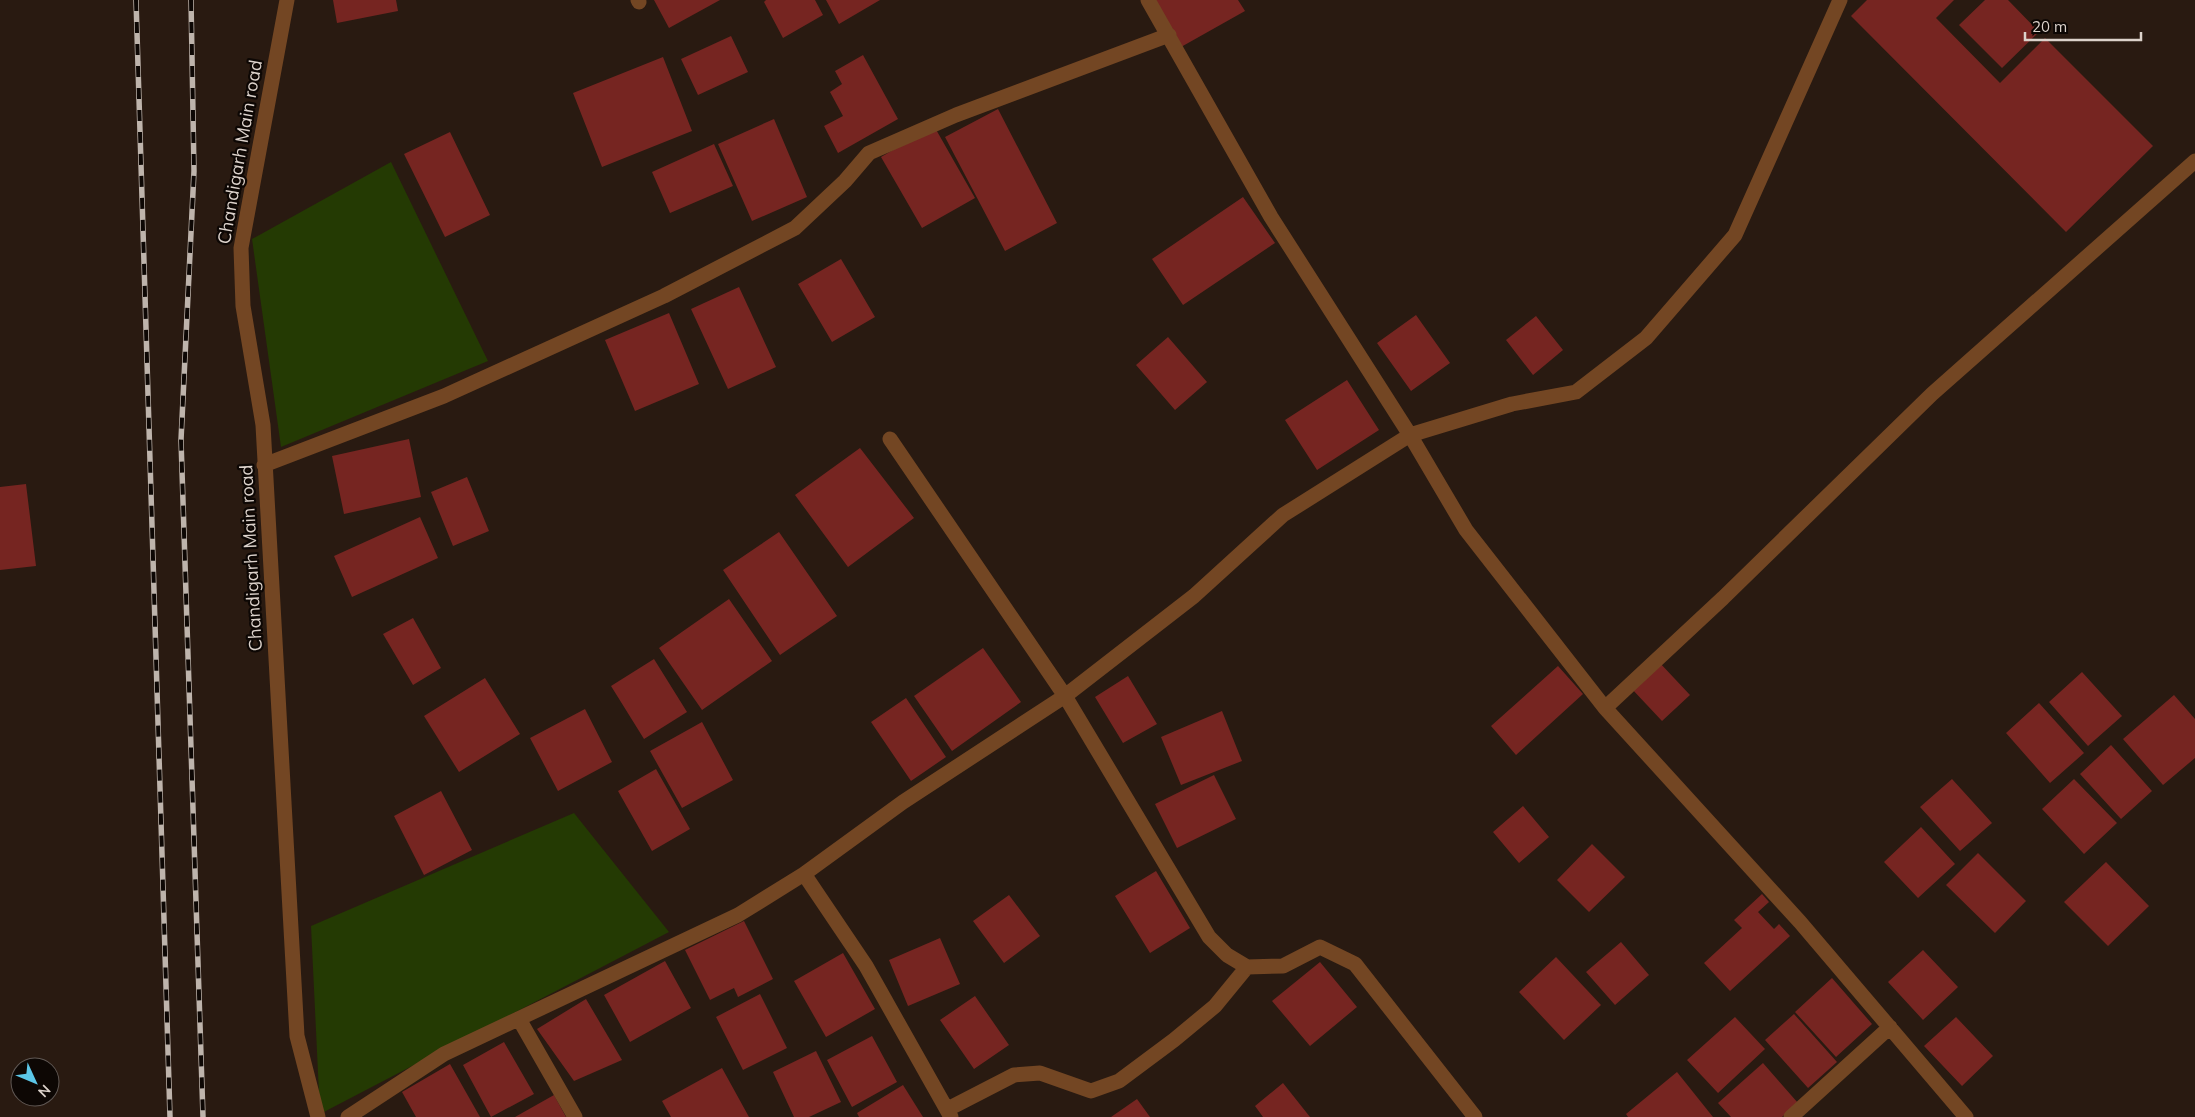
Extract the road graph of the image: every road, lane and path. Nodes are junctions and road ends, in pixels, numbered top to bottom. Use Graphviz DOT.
graph roads {
  1 [pos="287,0"];
  2 [pos="1148,0"];
  3 [pos="1840,0"];
  4 [pos="1168,34"];
  5 [pos="2195,161"];
  6 [pos="1410,436"];
  7 [pos="890,439"];
  8 [pos="264,465"];
  9 [pos="1065,696"];
  10 [pos="1605,708"];
  11 [pos="804,874"];
  12 [pos="1247,967"];
  13 [pos="519,1019"];
  14 [pos="1890,1028"];
  15 [pos="949,1113"];
  16 [pos="318,1117"];
  17 [pos="348,1117"];
  18 [pos="575,1117"];
  19 [pos="1474,1117"];
  20 [pos="1791,1117"];
  21 [pos="1966,1117"];
  1 -- 8 [label="street, Chandigarh Main road"];
  2 -- 4 [label="street"];
  3 -- 6 [label="street"];
  4 -- 6 [label="street"];
  4 -- 8 [label="street"];
  5 -- 10 [label="street"];
  6 -- 9 [label="street"];
  6 -- 10 [label="street"];
  7 -- 9 [label="street"];
  8 -- 16 [label="street, Chandigarh Main road"];
  9 -- 11 [label="street"];
  9 -- 12 [label="street"];
  10 -- 14 [label="street"];
  11 -- 13 [label="street"];
  11 -- 15 [label="street"];
  12 -- 15 [label="street"];
  12 -- 19 [label="street"];
  13 -- 17 [label="street"];
  13 -- 18 [label="street"];
  14 -- 20 [label="street"];
  14 -- 21 [label="street"];
}
